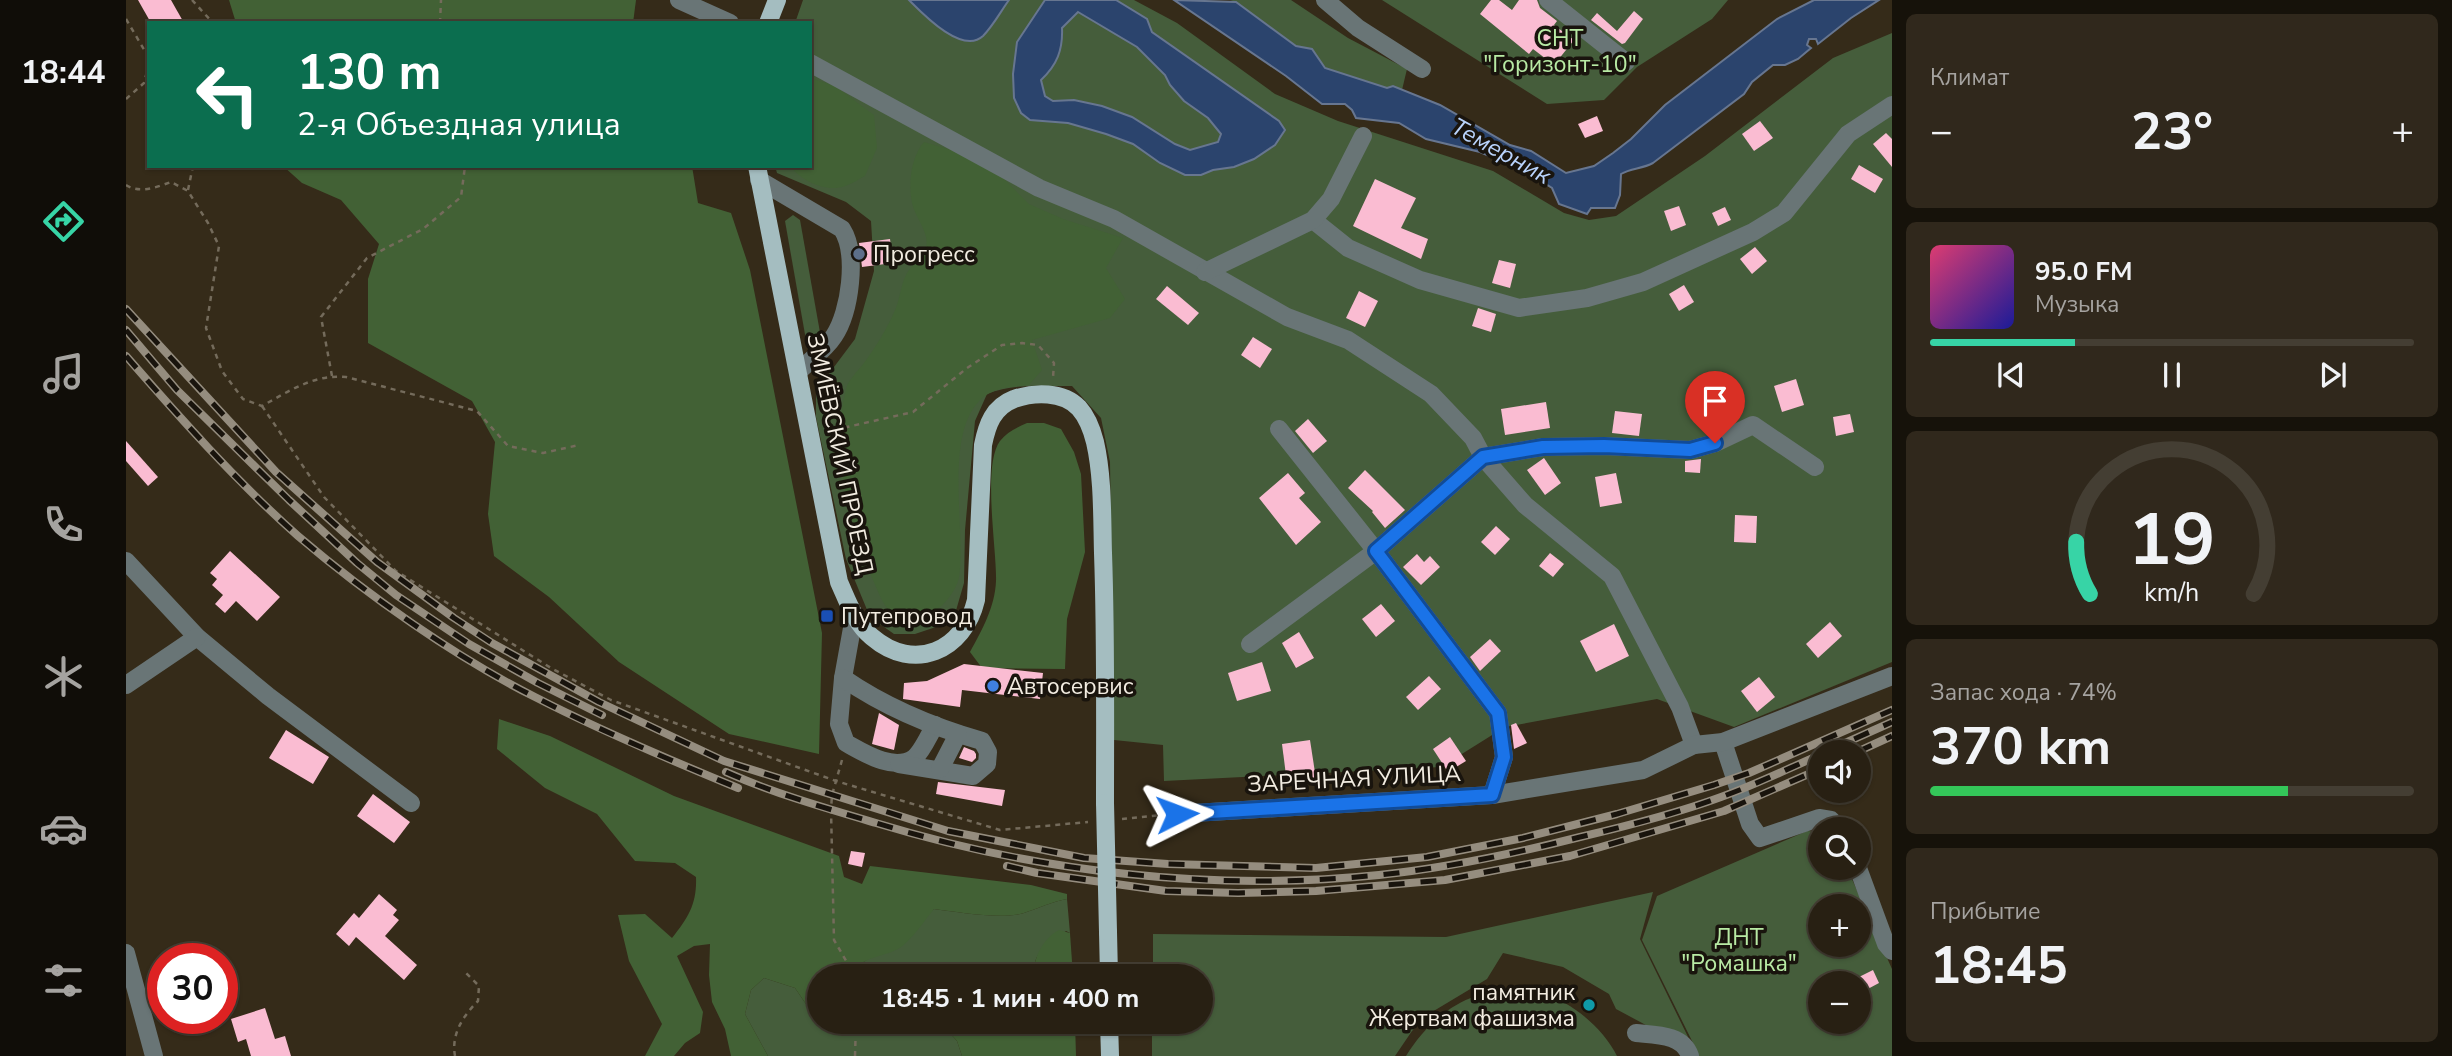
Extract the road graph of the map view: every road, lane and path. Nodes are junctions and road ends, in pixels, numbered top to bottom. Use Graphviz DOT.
graph roads {
  1 [pos="192,0"];
  2 [pos="441,0"];
  3 [pos="679,0"];
  4 [pos="777,0"];
  5 [pos="1325,0"];
  6 [pos="1548,0"];
  7 [pos="126,19"];
  8 [pos="211,21"];
  9 [pos="440,21"];
  10 [pos="726,21"];
  11 [pos="769,21"];
  12 [pos="147,55"];
  13 [pos="1626,62"];
  14 [pos="812,64"];
  15 [pos="1422,69"];
  16 [pos="147,72"];
  17 [pos="126,99"];
  18 [pos="1892,105"];
  19 [pos="1363,135"];
  20 [pos="193,168"];
  21 [pos="465,168"];
  22 [pos="758,173"];
  23 [pos="126,185"];
  24 [pos="188,191"];
  25 [pos="1313,220"];
  26 [pos="1205,272"];
  27 [pos="798,372"];
  28 [pos="332,376"];
  29 [pos="1052,395"];
  30 [pos="262,406"];
  31 [pos="1279,429"];
  32 [pos="810,435"];
  33 [pos="579,445"];
  34 [pos="1483,457"];
  35 [pos="1815,467"];
  36 [pos="1376,551"];
  37 [pos="126,561"];
  38 [pos="854,617"];
  39 [pos="197,637"];
  40 [pos="1250,644"];
  41 [pos="1892,676"];
  42 [pos="843,678"];
  43 [pos="126,685"];
  44 [pos="935,725"];
  45 [pos="958,734"];
  46 [pos="1723,741"];
  47 [pos="846,743"];
  48 [pos="1694,745"];
  49 [pos="899,764"];
  50 [pos="940,769"];
  51 [pos="836,781"];
  52 [pos="1492,795"];
  53 [pos="411,803"];
  54 [pos="1177,814"];
  55 [pos="1123,819"];
  56 [pos="1096,821"];
  57 [pos="1808,822"];
  58 [pos="1862,880"];
  59 [pos="1892,951"];
  60 [pos="126,953"];
  61 [pos="848,964"];
  62 [pos="1108,964"];
  63 [pos="463,970"];
  64 [pos="1636,1033"];
  65 [pos="856,1034"];
  66 [pos="1109,1034"];
  67 [pos="154,1056"];
  68 [pos="455,1056"];
  69 [pos="855,1056"];
  70 [pos="1110,1056"];
  71 [pos="1690,1056"];
  1 -- 8 [label="path"];
  2 -- 9 [label="path"];
  3 -- 10 [label="street"];
  4 -- 11 [label="main road"];
  5 -- 15 [label="street"];
  6 -- 13 [label="street"];
  7 -- 12 [label="path"];
  14 -- 26 [label="street"];
  16 -- 17 [label="path"];
  18 -- 25 [label="street"];
  19 -- 25 [label="street"];
  20 -- 24 [label="path"];
  21 -- 28 [label="path"];
  22 -- 27 [label="main road, ЗМИЁВСКИЙ ПРОЕЗД"];
  22 -- 27 [label="street"];
  23 -- 24 [label="path"];
  24 -- 30 [label="path"];
  25 -- 26 [label="street"];
  26 -- 34 [label="street"];
  27 -- 32 [label="main road, ЗМИЁВСКИЙ ПРОЕЗД"];
  28 -- 30 [label="path"];
  28 -- 33 [label="path"];
  29 -- 32 [label="path"];
  29 -- 38 [label="main road, ЗМИЁВСКИЙ ПРОЕЗД"];
  29 -- 62 [label="main road, bridge"];
  30 -- 51 [label="path"];
  31 -- 36 [label="street"];
  32 -- 38 [label="main road, ЗМИЁВСКИЙ ПРОЕЗД"];
  34 -- 35 [label="street"];
  34 -- 36 [label="street"];
  34 -- 48 [label="street"];
  36 -- 40 [label="street"];
  36 -- 52 [label="street"];
  37 -- 39 [label="street"];
  38 -- 42 [label="street"];
  39 -- 43 [label="street"];
  39 -- 53 [label="street"];
  41 -- 46 [label="street, ЗАРЕЧНАЯ УЛИЦА"];
  42 -- 44 [label="street"];
  42 -- 47 [label="street"];
  44 -- 45 [label="street"];
  44 -- 49 [label="street"];
  45 -- 50 [label="street"];
  45 -- 50 [label="street"];
  46 -- 48 [label="street, ЗАРЕЧНАЯ УЛИЦА"];
  46 -- 57 [label="street"];
  47 -- 49 [label="street"];
  47 -- 51 [label="path"];
  48 -- 52 [label="street, ЗАРЕЧНАЯ УЛИЦА"];
  49 -- 50 [label="street"];
  51 -- 56 [label="path"];
  51 -- 61 [label="path"];
  52 -- 54 [label="street, ЗАРЕЧНАЯ УЛИЦА"];
  54 -- 55 [label="path"];
  58 -- 59 [label="street"];
  60 -- 67 [label="street"];
  63 -- 68 [label="path"];
  64 -- 71 [label="street"];
  65 -- 69 [label="path"];
  66 -- 70 [label="main road"];
}
